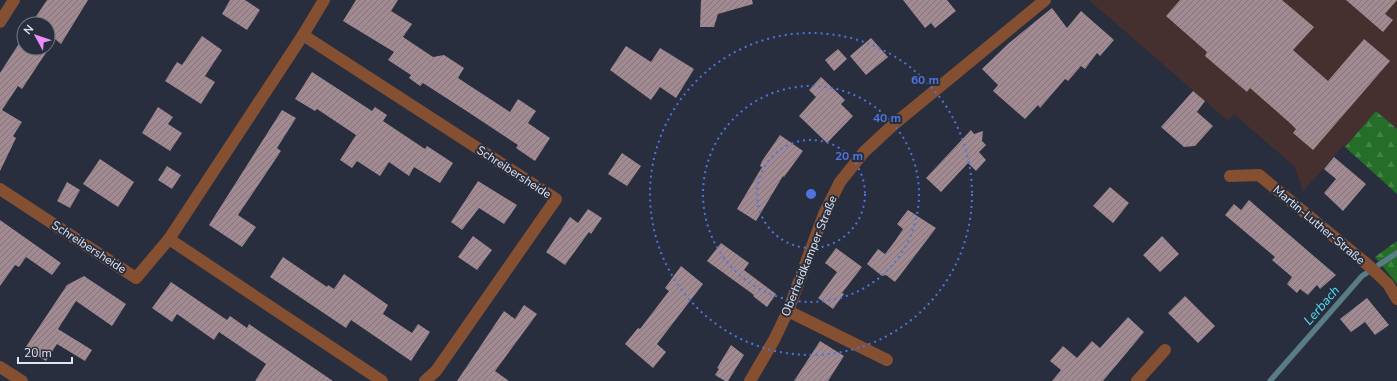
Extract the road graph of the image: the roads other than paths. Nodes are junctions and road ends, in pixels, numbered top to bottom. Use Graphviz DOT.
graph roads {
  1 [pos="14,0"];
  2 [pos="324,0"];
  3 [pos="1045,0"];
  4 [pos="0,22"];
  5 [pos="303,35"];
  6 [pos="1230,176"];
  7 [pos="0,189"];
  8 [pos="169,239"];
  9 [pos="1397,299"];
  10 [pos="788,311"];
  11 [pos="1165,350"];
  12 [pos="887,360"];
  13 [pos="0,366"];
  14 [pos="22,381"];
  15 [pos="382,381"];
  16 [pos="425,381"];
  17 [pos="750,381"];
  18 [pos="1137,381"];
  1 -- 4 [label="street"];
  2 -- 5 [label="street, Schreibersheide"];
  3 -- 10 [label="street, Oberheidkamper Straße"];
  5 -- 8 [label="street, Schreibersheide"];
  5 -- 16 [label="street, Schreibersheide"];
  6 -- 9 [label="street, Martin-Luther-Straße"];
  7 -- 8 [label="street, Schreibersheide"];
  8 -- 15 [label="street"];
  10 -- 12 [label="street"];
  10 -- 17 [label="street, Oberheidkamper Straße"];
  11 -- 18 [label="street"];
  13 -- 14 [label="street"];
}
